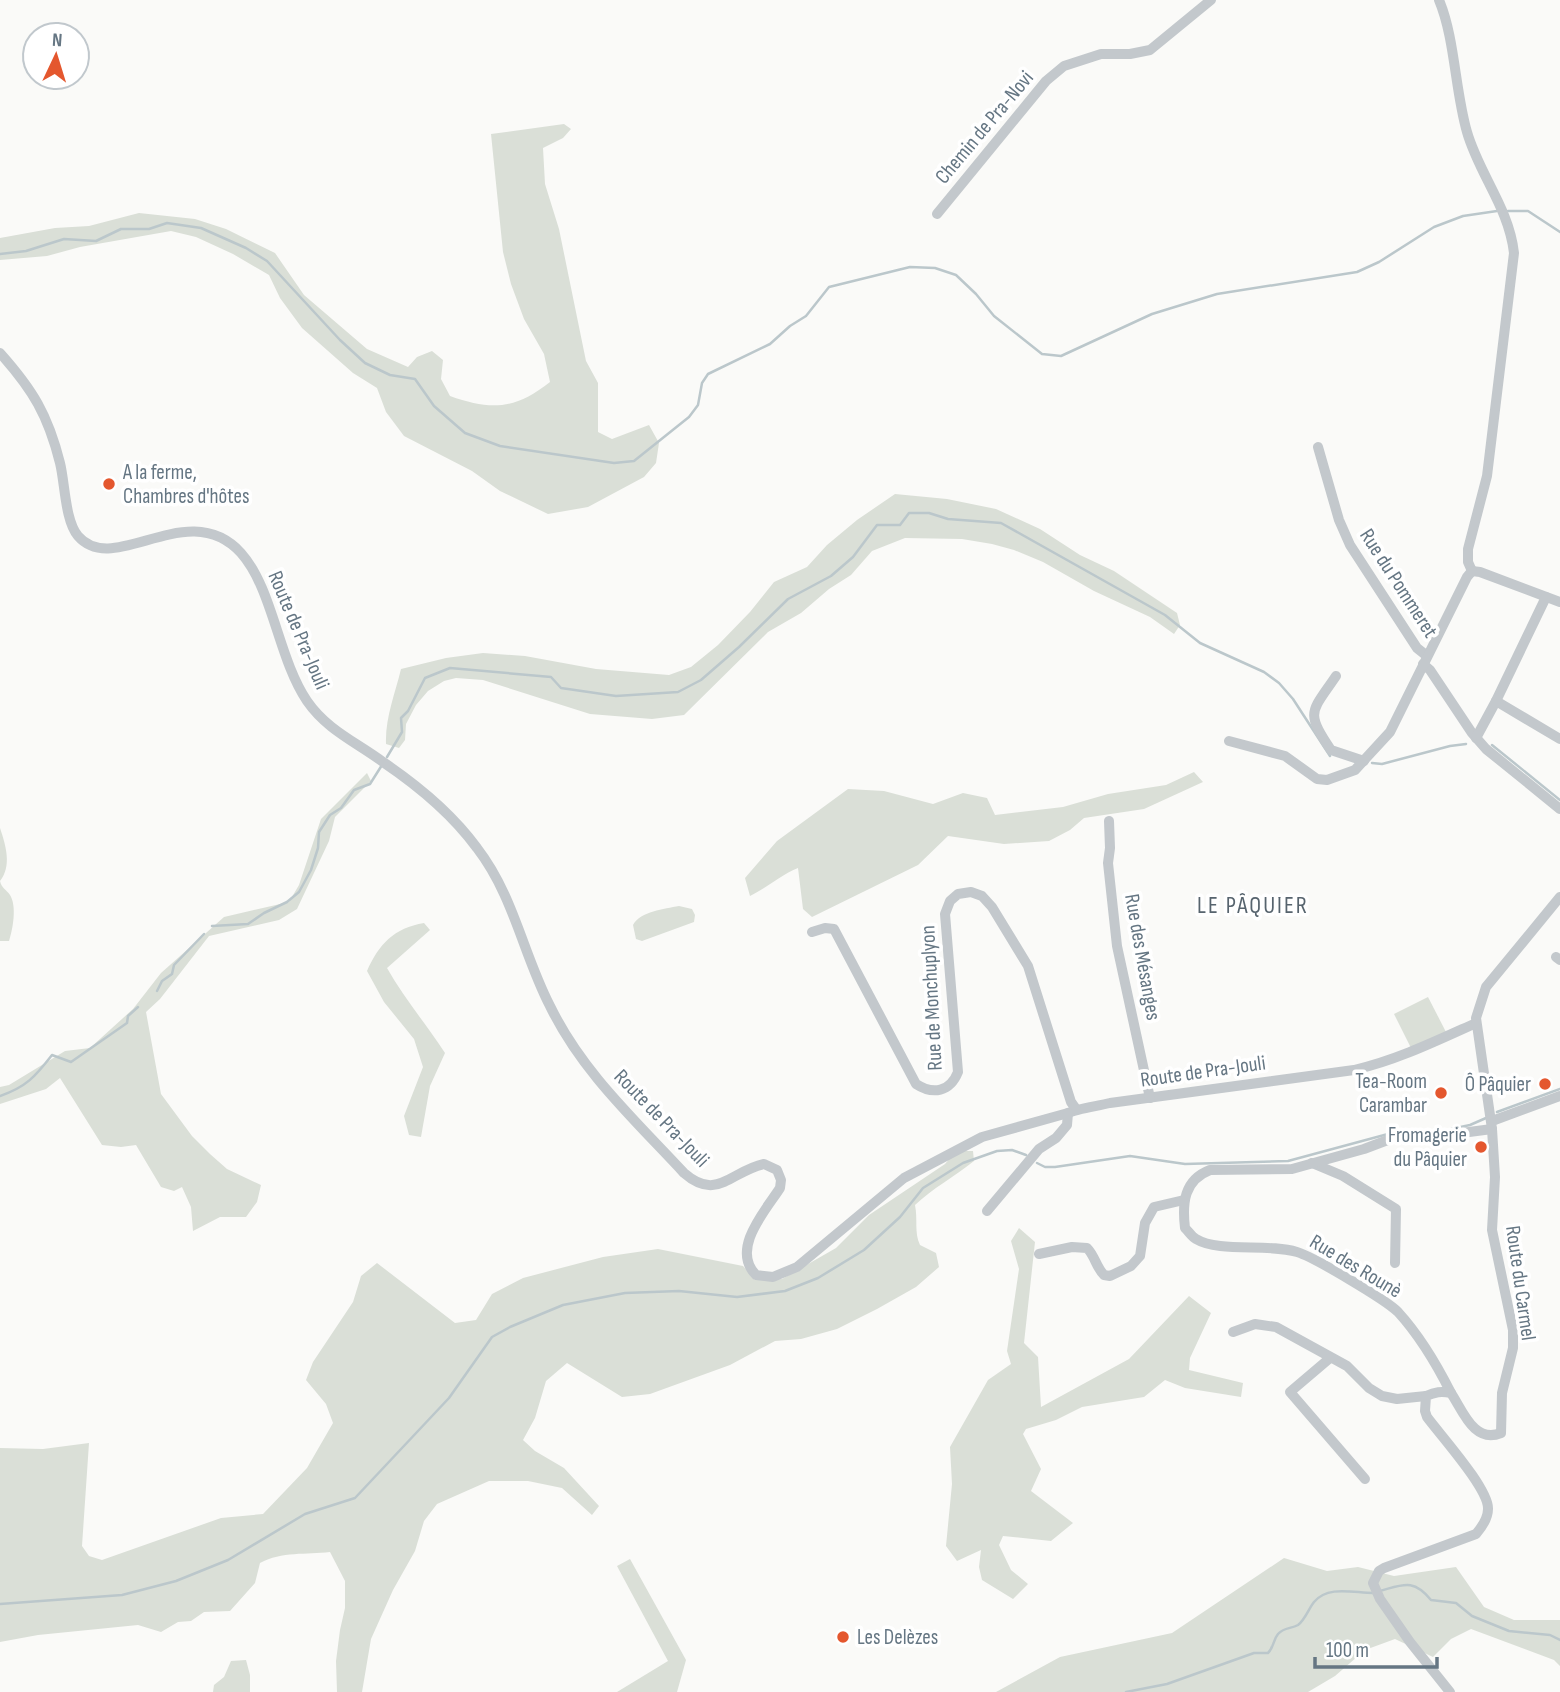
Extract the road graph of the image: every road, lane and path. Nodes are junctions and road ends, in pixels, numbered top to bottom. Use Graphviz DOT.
graph roads {
  1 [pos="1211,0"];
  2 [pos="1440,0"];
  3 [pos="937,214"];
  4 [pos="0,353"];
  5 [pos="1318,447"];
  6 [pos="1472,571"];
  7 [pos="1546,597"];
  8 [pos="1560,603"];
  9 [pos="1425,660"];
  10 [pos="1336,676"];
  11 [pos="1496,701"];
  12 [pos="1476,738"];
  13 [pos="1560,739"];
  14 [pos="1229,741"];
  15 [pos="1364,761"];
  16 [pos="1560,809"];
  17 [pos="1109,821"];
  18 [pos="1560,897"];
  19 [pos="812,932"];
  20 [pos="1476,1023"];
  21 [pos="1560,1096"];
  22 [pos="1150,1098"];
  23 [pos="1072,1111"];
  24 [pos="1492,1125"];
  25 [pos="1312,1163"];
  26 [pos="1184,1200"];
  27 [pos="987,1211"];
  28 [pos="1039,1254"];
  29 [pos="1395,1263"];
  30 [pos="1233,1332"];
  31 [pos="1330,1358"];
  32 [pos="1451,1393"];
  33 [pos="1426,1396"];
  34 [pos="1365,1479"];
  35 [pos="1450,1692"];
  1 -- 3 [label="street, Chemin de Pra-Novi"];
  2 -- 6 [label="street"];
  4 -- 23 [label="street, Route de Pra-Jouli"];
  5 -- 9 [label="street, Rue du Pommeret"];
  6 -- 7 [label="street"];
  6 -- 9 [label="street"];
  7 -- 8 [label="street"];
  7 -- 11 [label="street"];
  9 -- 12 [label="street, Rue du Pommeret"];
  9 -- 15 [label="street"];
  10 -- 15 [label="street"];
  11 -- 12 [label="street"];
  11 -- 13 [label="street"];
  12 -- 16 [label="street, Rue du Pommeret"];
  14 -- 15 [label="street"];
  17 -- 22 [label="street, Rue des Mésanges"];
  18 -- 20 [label="street"];
  19 -- 23 [label="street, Rue de Monchuplyon"];
  20 -- 22 [label="street, Route de Pra-Jouli"];
  20 -- 24 [label="street"];
  21 -- 24 [label="street"];
  22 -- 23 [label="street, Route de Pra-Jouli"];
  23 -- 27 [label="street"];
  24 -- 25 [label="street"];
  24 -- 32 [label="street, Route du Carmel"];
  25 -- 26 [label="street"];
  25 -- 29 [label="street"];
  26 -- 28 [label="street"];
  26 -- 32 [label="street, Rue des Rounè"];
  30 -- 31 [label="street"];
  31 -- 33 [label="street"];
  31 -- 34 [label="street"];
  32 -- 33 [label="street"];
  33 -- 35 [label="street"];
}
